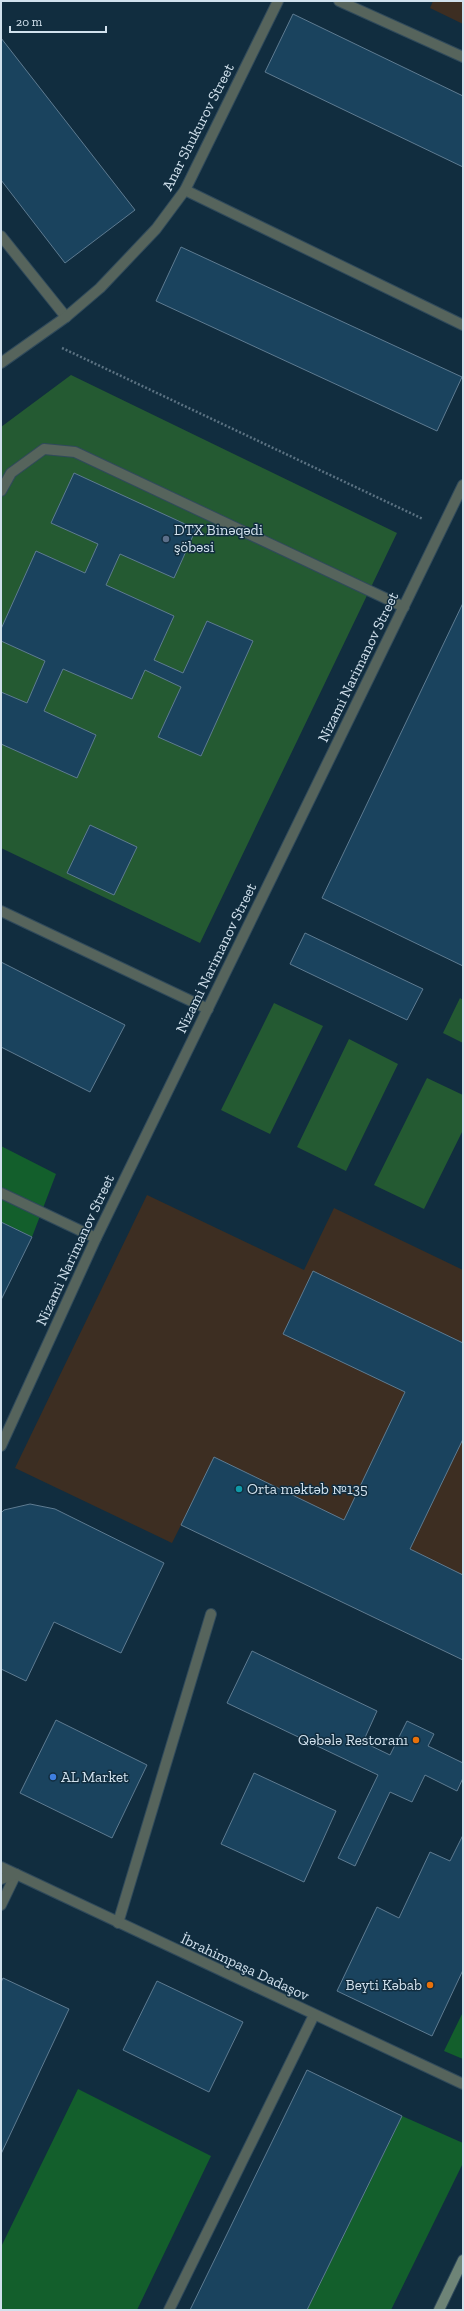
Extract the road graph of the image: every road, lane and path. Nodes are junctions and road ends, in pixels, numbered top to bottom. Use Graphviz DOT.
graph roads {
  1 [pos="278,1"];
  2 [pos="339,1"];
  3 [pos="463,57"];
  4 [pos="185,190"];
  5 [pos="1,236"];
  6 [pos="66,317"];
  7 [pos="463,325"];
  8 [pos="39,336"];
  9 [pos="1,363"];
  10 [pos="463,485"];
  11 [pos="1,491"];
  12 [pos="443,528"];
  13 [pos="404,607"];
  14 [pos="1,911"];
  15 [pos="208,1009"];
  16 [pos="1,1192"];
  17 [pos="96,1238"];
  18 [pos="1,1446"];
  19 [pos="211,1614"];
  20 [pos="1,1867"];
  21 [pos="16,1874"];
  22 [pos="1,1879"];
  23 [pos="1,1905"];
  24 [pos="118,1923"];
  25 [pos="314,2016"];
  26 [pos="463,2084"];
  27 [pos="463,2260"];
  28 [pos="169,2310"];
  29 [pos="439,2310"];
  1 -- 4 [label="street, Anar Shukurov Street"];
  2 -- 3 [label="street"];
  4 -- 6 [label="street, Anar Shukurov Street"];
  4 -- 7 [label="street"];
  5 -- 6 [label="street"];
  6 -- 8 [label="street, Anar Shukurov Street"];
  8 -- 9 [label="street, Anar Shukurov Street"];
  8 -- 12 [label="path"];
  10 -- 12 [label="street, Nizami Narimanov Street"];
  11 -- 13 [label="street"];
  12 -- 13 [label="street, Nizami Narimanov Street"];
  13 -- 15 [label="street, Nizami Narimanov Street"];
  14 -- 15 [label="street"];
  15 -- 17 [label="street, Nizami Narimanov Street"];
  16 -- 17 [label="street"];
  17 -- 18 [label="street, Nizami Narimanov Street"];
  19 -- 24 [label="street"];
  20 -- 21 [label="street, İbrahimpaşa Dadaşov"];
  21 -- 22 [label="street"];
  21 -- 23 [label="street"];
  21 -- 24 [label="street, İbrahimpaşa Dadaşov"];
  24 -- 25 [label="street, İbrahimpaşa Dadaşov"];
  25 -- 26 [label="street, İbrahimpaşa Dadaşov"];
  25 -- 28 [label="street"];
  27 -- 29 [label="street"];
}
